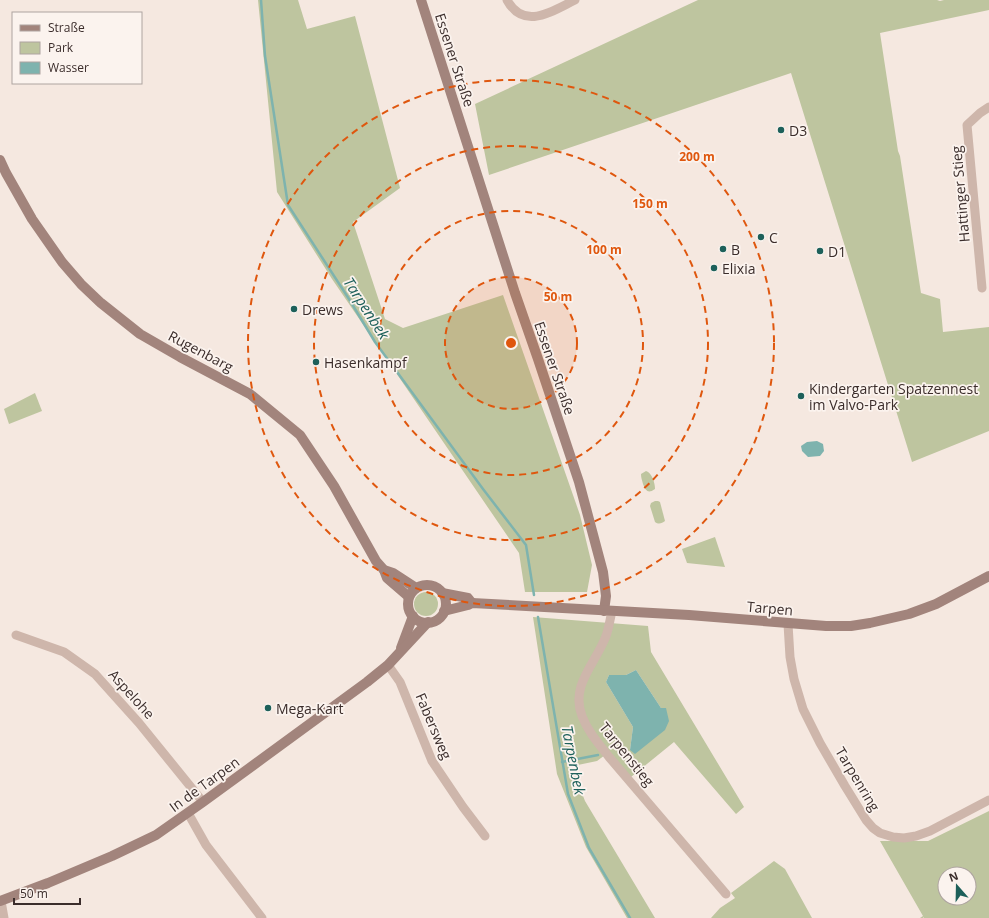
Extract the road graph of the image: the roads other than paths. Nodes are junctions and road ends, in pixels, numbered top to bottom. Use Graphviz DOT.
graph roads {
  1 [pos="421,0"];
  2 [pos="507,0"];
  3 [pos="575,0"];
  4 [pos="989,107"];
  5 [pos="0,160"];
  6 [pos="982,288"];
  7 [pos="384,570"];
  8 [pos="989,576"];
  9 [pos="416,588"];
  10 [pos="442,593"];
  11 [pos="409,597"];
  12 [pos="472,603"];
  13 [pos="444,611"];
  14 [pos="608,611"];
  15 [pos="413,616"];
  16 [pos="428,622"];
  17 [pos="788,624"];
  18 [pos="16,635"];
  19 [pos="400,651"];
  20 [pos="388,664"];
  21 [pos="989,800"];
  22 [pos="203,802"];
  23 [pos="188,813"];
  24 [pos="485,836"];
  25 [pos="726,894"];
  26 [pos="0,901"];
  27 [pos="4,918"];
  28 [pos="262,918"];
  1 -- 14 [label="street, Essener Straße"];
  2 -- 3 [label="street"];
  4 -- 6 [label="street, Hattinger Stieg"];
  5 -- 7 [label="street, Rugenbarg"];
  7 -- 9 [label="street, Rugenbarg"];
  7 -- 11 [label="street, Rugenbarg"];
  8 -- 17 [label="street, Tarpen"];
  9 -- 10 [label="street"];
  9 -- 11 [label="street"];
  10 -- 12 [label="street"];
  10 -- 13 [label="street"];
  11 -- 15 [label="street"];
  12 -- 13 [label="street"];
  12 -- 14 [label="street, Tarpen"];
  13 -- 16 [label="street"];
  14 -- 17 [label="street, Tarpen"];
  14 -- 25 [label="street, Tarpenstieg"];
  15 -- 16 [label="street"];
  15 -- 19 [label="street, In de Tarpen"];
  16 -- 19 [label="street, In de Tarpen"];
  17 -- 21 [label="street, Tarpenring"];
  18 -- 22 [label="street, Aspelohe"];
  19 -- 20 [label="street, In de Tarpen"];
  20 -- 22 [label="street, In de Tarpen"];
  20 -- 24 [label="street, Fabersweg"];
  22 -- 23 [label="street, In de Tarpen"];
  23 -- 26 [label="street, In de Tarpen"];
  23 -- 28 [label="street"];
  26 -- 27 [label="street"];
}
